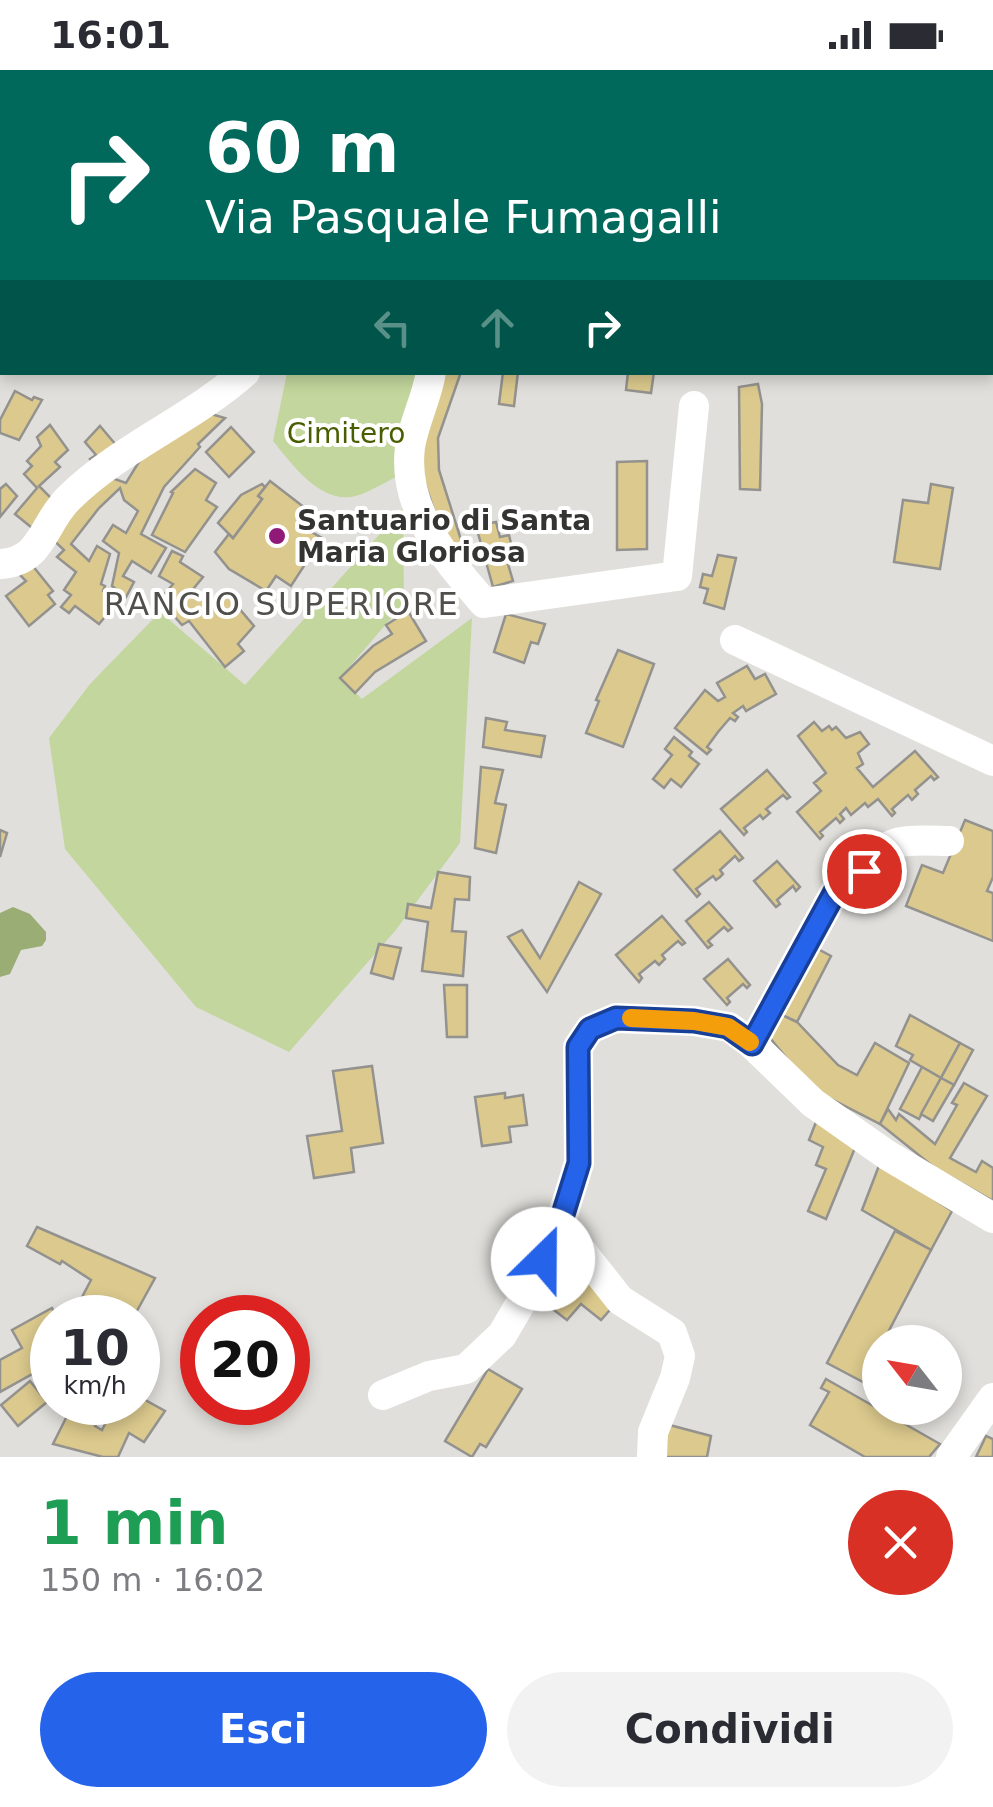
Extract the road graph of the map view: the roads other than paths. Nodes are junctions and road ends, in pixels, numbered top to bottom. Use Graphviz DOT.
graph roads {
  1 [pos="243,375"];
  2 [pos="430,375"];
  3 [pos="694,406"];
  4 [pos="0,564"];
  5 [pos="735,640"];
  6 [pos="993,761"];
  7 [pos="948,840"];
  8 [pos="752,1044"];
  9 [pos="993,1218"];
  10 [pos="560,1224"];
  11 [pos="383,1395"];
  12 [pos="993,1398"];
  13 [pos="652,1457"];
  14 [pos="951,1457"];
  1 -- 4 [label="street"];
  2 -- 3 [label="street"];
  5 -- 6 [label="street"];
  7 -- 8 [label="street"];
  8 -- 9 [label="street"];
  8 -- 10 [label="street"];
  10 -- 11 [label="street"];
  10 -- 13 [label="street"];
  12 -- 14 [label="street"];
}
